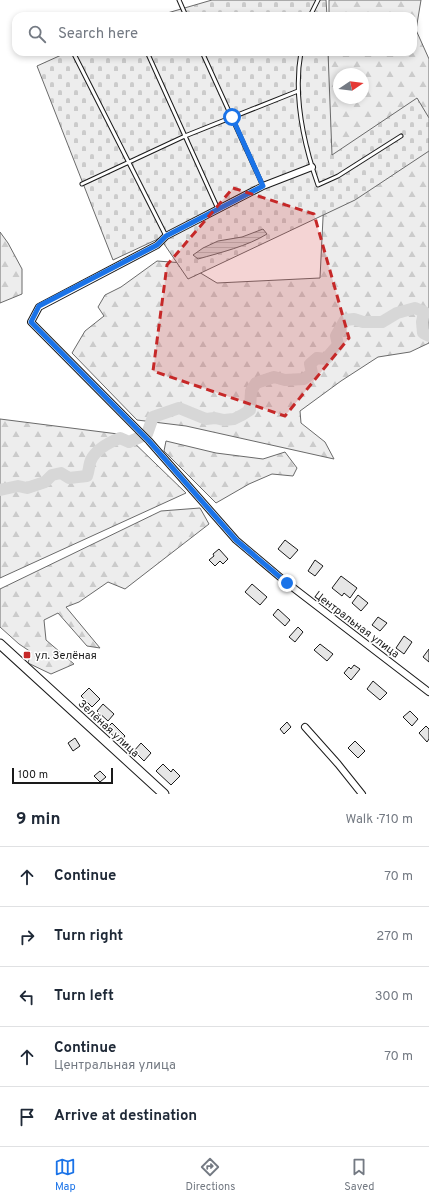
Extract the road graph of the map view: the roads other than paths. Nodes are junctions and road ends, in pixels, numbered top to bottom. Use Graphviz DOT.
graph roads {
  1 [pos="179,0"];
  2 [pos="318,0"];
  3 [pos="184,12"];
  4 [pos="312,12"];
  5 [pos="75,56"];
  6 [pos="149,56"];
  7 [pos="204,56"];
  8 [pos="300,56"];
  9 [pos="298,91"];
  10 [pos="232,117"];
  11 [pos="185,136"];
  12 [pos="401,136"];
  13 [pos="128,162"];
  14 [pos="312,167"];
  15 [pos="82,184"];
  16 [pos="263,186"];
  17 [pos="218,209"];
  18 [pos="166,236"];
  19 [pos="0,644"];
  20 [pos="429,692"];
  21 [pos="305,727"];
  22 [pos="164,794"];
  23 [pos="362,794"];
  1 -- 3 [label="lane"];
  2 -- 4 [label="lane"];
  5 -- 13 [label="lane"];
  6 -- 11 [label="lane"];
  7 -- 10 [label="lane"];
  8 -- 9 [label="lane"];
  9 -- 10 [label="lane"];
  9 -- 14 [label="lane"];
  10 -- 11 [label="lane"];
  10 -- 16 [label="lane"];
  11 -- 13 [label="lane"];
  11 -- 17 [label="lane"];
  12 -- 14 [label="lane"];
  13 -- 15 [label="lane"];
  13 -- 18 [label="lane"];
  14 -- 16 [label="street"];
  16 -- 17 [label="street"];
  17 -- 18 [label="street"];
  18 -- 20 [label="street, Центральная улица"];
  19 -- 22 [label="main road, Зелёная улица"];
  21 -- 23 [label="street"];
}
